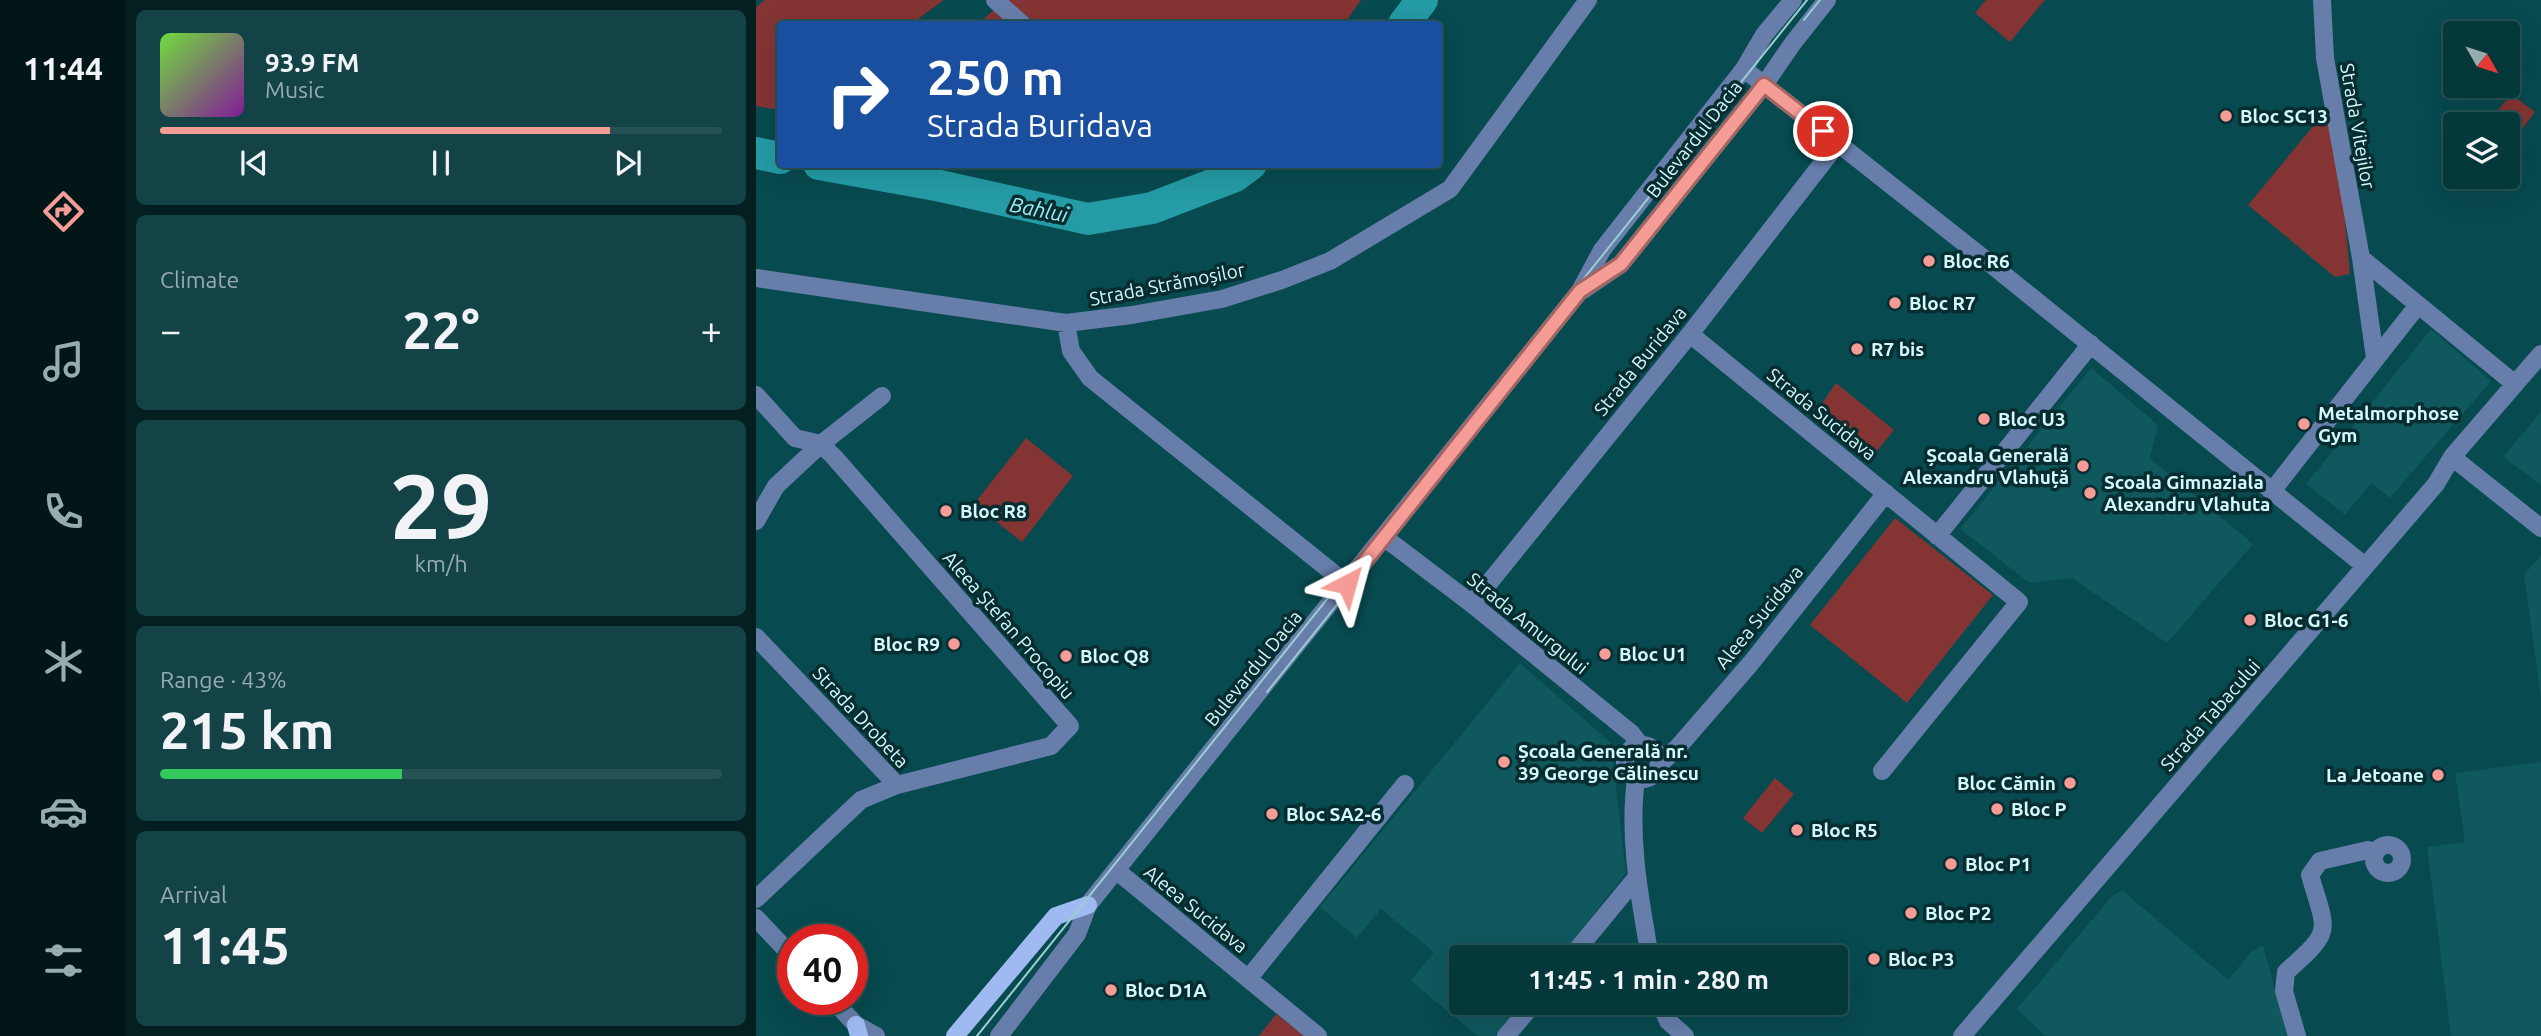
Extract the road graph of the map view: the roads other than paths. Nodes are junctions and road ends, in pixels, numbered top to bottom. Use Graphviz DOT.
graph roads {
  1 [pos="995,0"];
  2 [pos="1588,0"];
  3 [pos="1793,0"];
  4 [pos="1827,0"];
  5 [pos="2322,0"];
  6 [pos="1019,21"];
  7 [pos="1744,69"];
  8 [pos="1764,85"];
  9 [pos="1838,143"];
  10 [pos="2361,258"];
  11 [pos="756,278"];
  12 [pos="1580,291"];
  13 [pos="2418,305"];
  14 [pos="1066,323"];
  15 [pos="1690,334"];
  16 [pos="2091,344"];
  17 [pos="2541,354"];
  18 [pos="2375,358"];
  19 [pos="2515,384"];
  20 [pos="756,394"];
  21 [pos="882,396"];
  22 [pos="821,444"];
  23 [pos="2452,457"];
  24 [pos="2272,491"];
  25 [pos="1886,493"];
  26 [pos="756,521"];
  27 [pos="2541,528"];
  28 [pos="1937,536"];
  29 [pos="1385,538"];
  30 [pos="2365,566"];
  31 [pos="1347,584"];
  32 [pos="1472,604"];
  33 [pos="756,637"];
  34 [pos="1641,746"];
  35 [pos="1661,764"];
  36 [pos="1882,771"];
  37 [pos="1636,779"];
  38 [pos="1405,784"];
  39 [pos="897,785"];
  40 [pos="2375,853"];
  41 [pos="1116,871"];
  42 [pos="1637,877"];
  43 [pos="756,900"];
  44 [pos="1088,905"];
  45 [pos="756,918"];
  46 [pos="777,940"];
  47 [pos="1581,945"];
  48 [pos="1648,945"];
  49 [pos="1248,979"];
  50 [pos="845,1015"];
  51 [pos="1524,1015"];
  52 [pos="1665,1015"];
  53 [pos="858,1030"];
  54 [pos="876,1036"];
  55 [pos="955,1036"];
  56 [pos="999,1036"];
  57 [pos="1318,1036"];
  58 [pos="1506,1036"];
  59 [pos="1685,1036"];
  60 [pos="1962,1036"];
  61 [pos="2297,1036"];
  1 -- 6 [label="street"];
  2 -- 14 [label="street, Strada Strămoșilor"];
  3 -- 7 [label="street, Bulevardul Dacia"];
  4 -- 8 [label="street, Bulevardul Dacia"];
  5 -- 10 [label="street, Strada Vitejilor"];
  7 -- 8 [label="street"];
  7 -- 12 [label="street, Bulevardul Dacia"];
  8 -- 9 [label="street"];
  8 -- 12 [label="street, Bulevardul Dacia"];
  9 -- 15 [label="street, Strada Buridava"];
  9 -- 16 [label="street"];
  10 -- 13 [label="street"];
  10 -- 18 [label="street, Strada Vitejilor"];
  11 -- 14 [label="street"];
  12 -- 29 [label="street, Bulevardul Dacia"];
  13 -- 18 [label="street"];
  13 -- 19 [label="street"];
  14 -- 31 [label="street"];
  15 -- 25 [label="street, Strada Sucidava"];
  15 -- 32 [label="street, Strada Buridava"];
  16 -- 24 [label="street"];
  16 -- 28 [label="street"];
  17 -- 19 [label="street, Strada Tabacului"];
  18 -- 24 [label="street"];
  19 -- 23 [label="street, Strada Tabacului"];
  20 -- 22 [label="street, Aleea Ștefan Procopiu"];
  21 -- 22 [label="street"];
  22 -- 26 [label="street"];
  22 -- 39 [label="street, Aleea Ștefan Procopiu"];
  23 -- 27 [label="street"];
  23 -- 30 [label="street, Strada Tabacului"];
  24 -- 30 [label="street"];
  25 -- 28 [label="street, Strada Sucidava"];
  25 -- 35 [label="street, Aleea Sucidava"];
  28 -- 36 [label="street, Strada Sucidava"];
  29 -- 31 [label="street, Bulevardul Dacia"];
  29 -- 32 [label="street, Strada Amurgului"];
  30 -- 60 [label="street, Strada Tabacului"];
  31 -- 41 [label="street, Bulevardul Dacia"];
  32 -- 34 [label="street, Strada Amurgului"];
  33 -- 39 [label="street, Strada Drobeta"];
  34 -- 35 [label="street, Strada Amurgului"];
  34 -- 37 [label="street"];
  35 -- 37 [label="street"];
  37 -- 42 [label="street"];
  38 -- 49 [label="street, Aleea Sucidava"];
  39 -- 43 [label="street, Strada Drobeta"];
  40 -- 61 [label="street"];
  41 -- 44 [label="street, Bulevardul Dacia"];
  41 -- 49 [label="street, Aleea Sucidava"];
  42 -- 47 [label="street"];
  42 -- 48 [label="street"];
  44 -- 55 [label="main road"];
  44 -- 56 [label="street, Bulevardul Dacia"];
  45 -- 46 [label="street"];
  49 -- 57 [label="street, Aleea Sucidava"];
  50 -- 53 [label="street"];
  51 -- 58 [label="street"];
  52 -- 59 [label="street"];
  53 -- 54 [label="street"];
}
